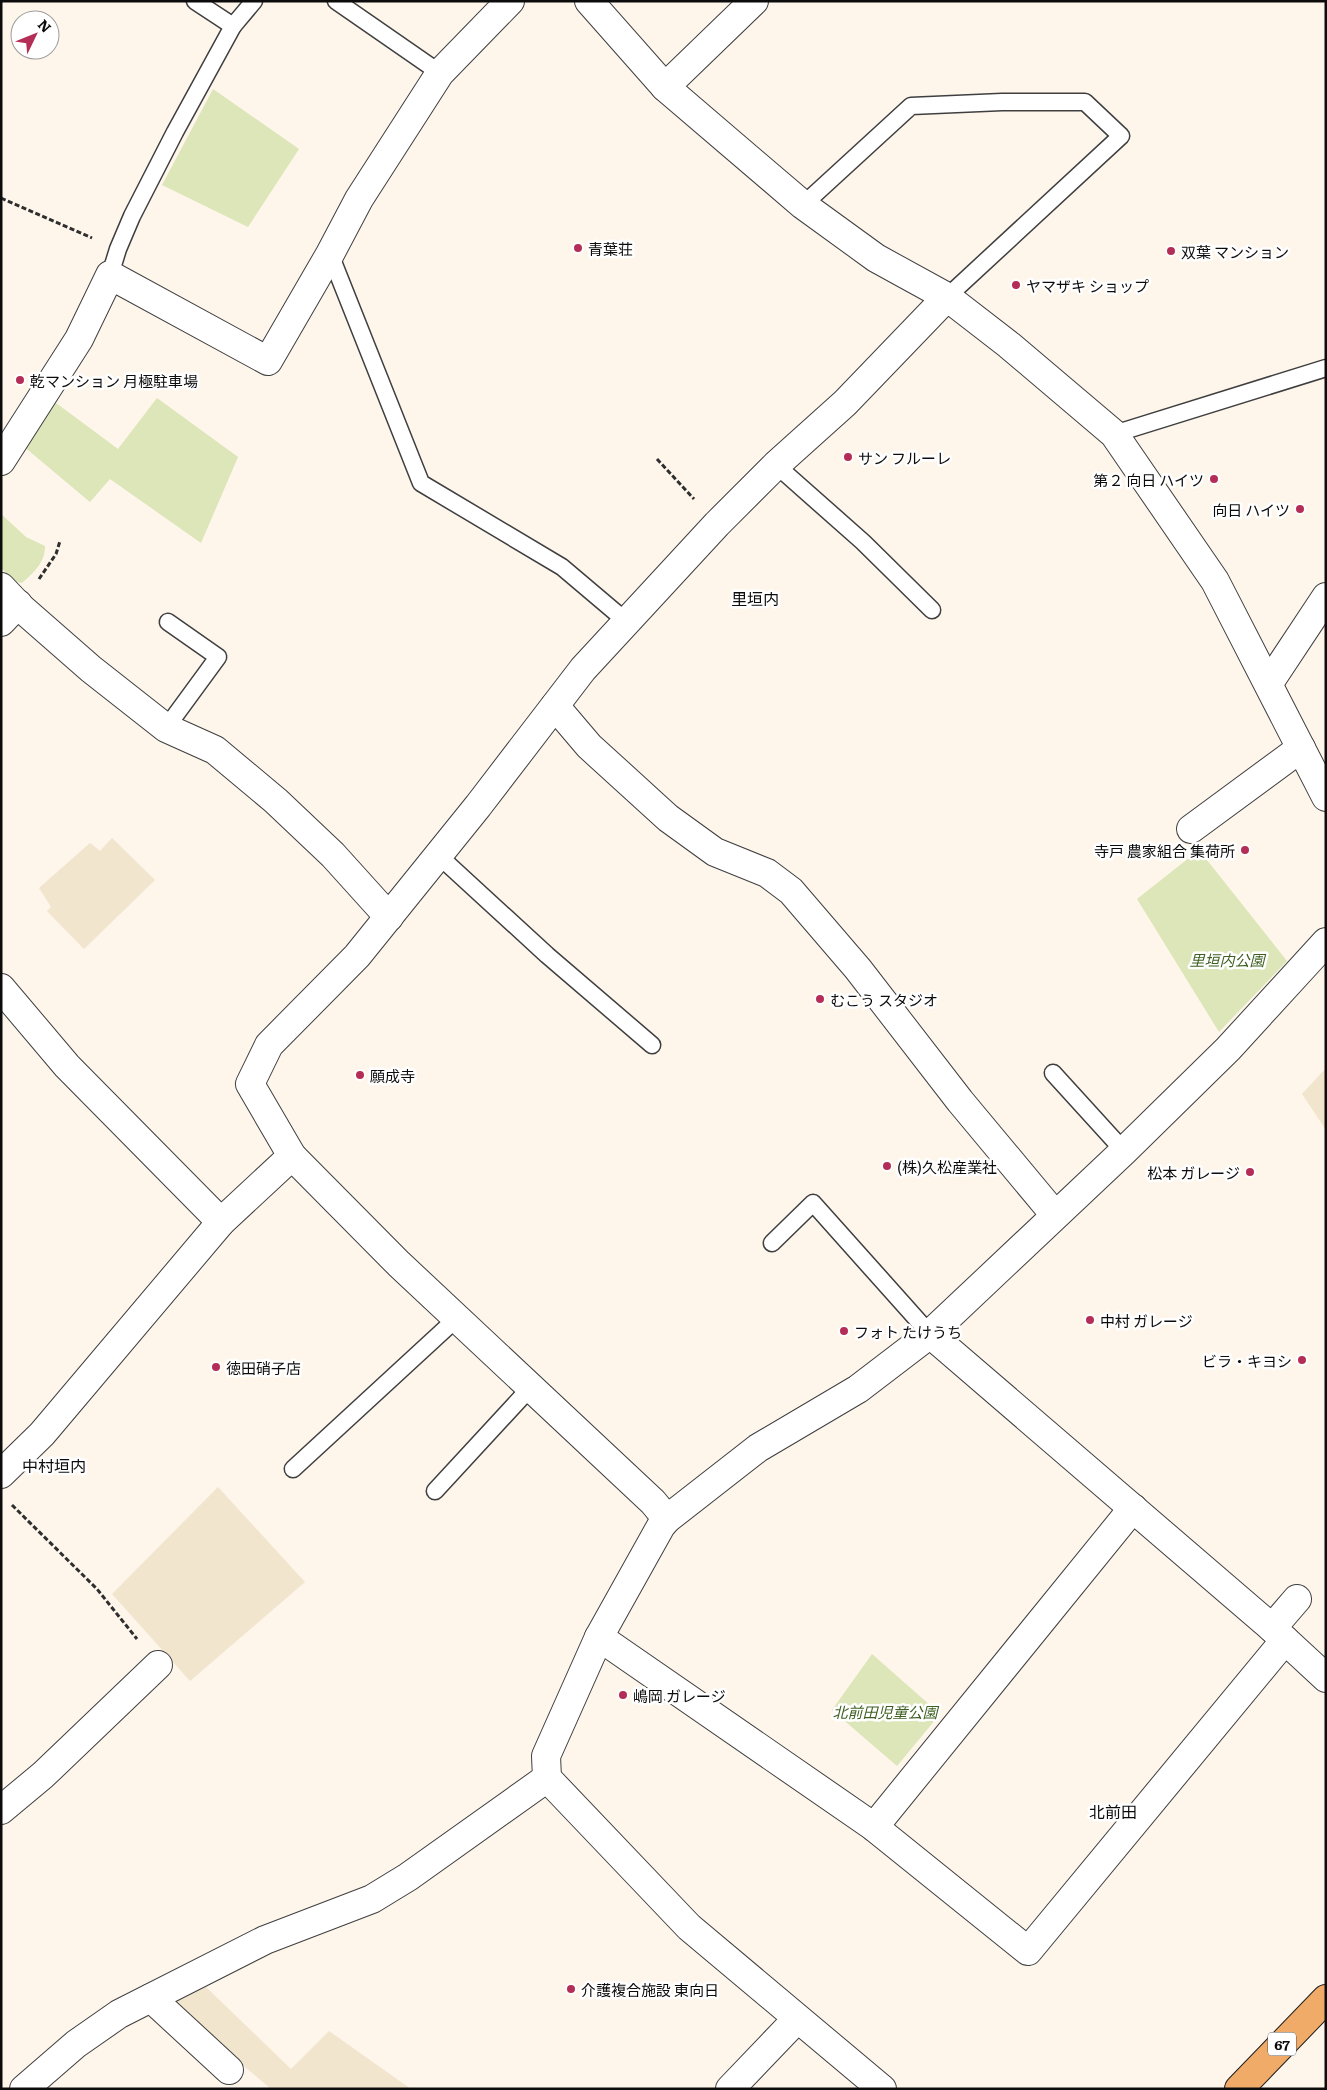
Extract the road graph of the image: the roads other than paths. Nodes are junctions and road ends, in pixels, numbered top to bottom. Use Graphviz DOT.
graph roads {
  1 [pos="195,1"];
  2 [pos="254,1"];
  3 [pos="336,1"];
  4 [pos="510,1"];
  5 [pos="589,1"];
  6 [pos="754,1"];
  7 [pos="233,26"];
  8 [pos="440,73"];
  9 [pos="665,87"];
  10 [pos="803,205"];
  11 [pos="330,254"];
  12 [pos="110,275"];
  13 [pos="947,297"];
  14 [pos="1326,368"];
  15 [pos="1114,434"];
  16 [pos="1,461"];
  17 [pos="776,465"];
  18 [pos="1326,597"];
  19 [pos="10,605"];
  20 [pos="932,610"];
  21 [pos="168,622"];
  22 [pos="626,622"];
  23 [pos="1269,683"];
  24 [pos="555,706"];
  25 [pos="166,728"];
  26 [pos="1300,748"];
  27 [pos="1326,797"];
  28 [pos="1192,829"];
  29 [pos="438,856"];
  30 [pos="389,917"];
  31 [pos="1326,942"];
  32 [pos="1,988"];
  33 [pos="652,1045"];
  34 [pos="1052,1073"];
  35 [pos="1124,1152"];
  36 [pos="292,1156"];
  37 [pos="1055,1215"];
  38 [pos="221,1222"];
  39 [pos="772,1243"];
  40 [pos="457,1318"];
  41 [pos="930,1334"];
  42 [pos="531,1387"];
  43 [pos="293,1469"];
  44 [pos="1,1474"];
  45 [pos="435,1491"];
  46 [pos="1133,1508"];
  47 [pos="667,1519"];
  48 [pos="1297,1599"];
  49 [pos="1279,1634"];
  50 [pos="600,1637"];
  51 [pos="158,1665"];
  52 [pos="1326,1678"];
  53 [pos="548,1778"];
  54 [pos="1,1810"];
  55 [pos="874,1827"];
  56 [pos="151,1998"];
  57 [pos="1326,1999"];
  58 [pos="797,2019"];
  59 [pos="229,2070"];
  60 [pos="24,2089"];
  61 [pos="730,2089"];
  62 [pos="882,2089"];
  63 [pos="1239,2089"];
  1 -- 7 [label="lane"];
  2 -- 7 [label="lane"];
  3 -- 8 [label="lane"];
  4 -- 8 [label="street"];
  5 -- 9 [label="street"];
  6 -- 9 [label="street"];
  7 -- 12 [label="lane"];
  8 -- 11 [label="street"];
  9 -- 10 [label="street"];
  10 -- 13 [label="street"];
  10 -- 13 [label="lane"];
  11 -- 12 [label="street"];
  11 -- 22 [label="lane"];
  12 -- 16 [label="street"];
  13 -- 15 [label="street"];
  13 -- 17 [label="street"];
  14 -- 15 [label="lane"];
  15 -- 23 [label="street"];
  17 -- 20 [label="lane"];
  17 -- 22 [label="street"];
  18 -- 23 [label="street"];
  19 -- 25 [label="street"];
  21 -- 25 [label="lane"];
  22 -- 24 [label="street"];
  23 -- 26 [label="street"];
  24 -- 29 [label="street"];
  24 -- 37 [label="street"];
  25 -- 30 [label="street"];
  26 -- 27 [label="street"];
  26 -- 28 [label="street"];
  29 -- 30 [label="street"];
  29 -- 33 [label="lane"];
  30 -- 36 [label="street"];
  31 -- 35 [label="street"];
  32 -- 38 [label="street"];
  34 -- 35 [label="lane"];
  35 -- 37 [label="street"];
  36 -- 38 [label="street"];
  36 -- 40 [label="street"];
  37 -- 41 [label="street"];
  38 -- 44 [label="street"];
  39 -- 41 [label="lane"];
  40 -- 42 [label="street"];
  40 -- 43 [label="lane"];
  41 -- 46 [label="street"];
  41 -- 47 [label="street"];
  42 -- 45 [label="lane"];
  42 -- 47 [label="street"];
  46 -- 49 [label="street"];
  46 -- 55 [label="street"];
  47 -- 50 [label="street"];
  48 -- 49 [label="street"];
  49 -- 52 [label="street"];
  49 -- 55 [label="street"];
  50 -- 53 [label="street"];
  50 -- 55 [label="street"];
  51 -- 54 [label="street"];
  53 -- 56 [label="street"];
  53 -- 58 [label="street"];
  56 -- 59 [label="street"];
  56 -- 60 [label="street"];
  57 -- 63 [label="main road, 67"];
  58 -- 61 [label="street"];
  58 -- 62 [label="street"];
}
